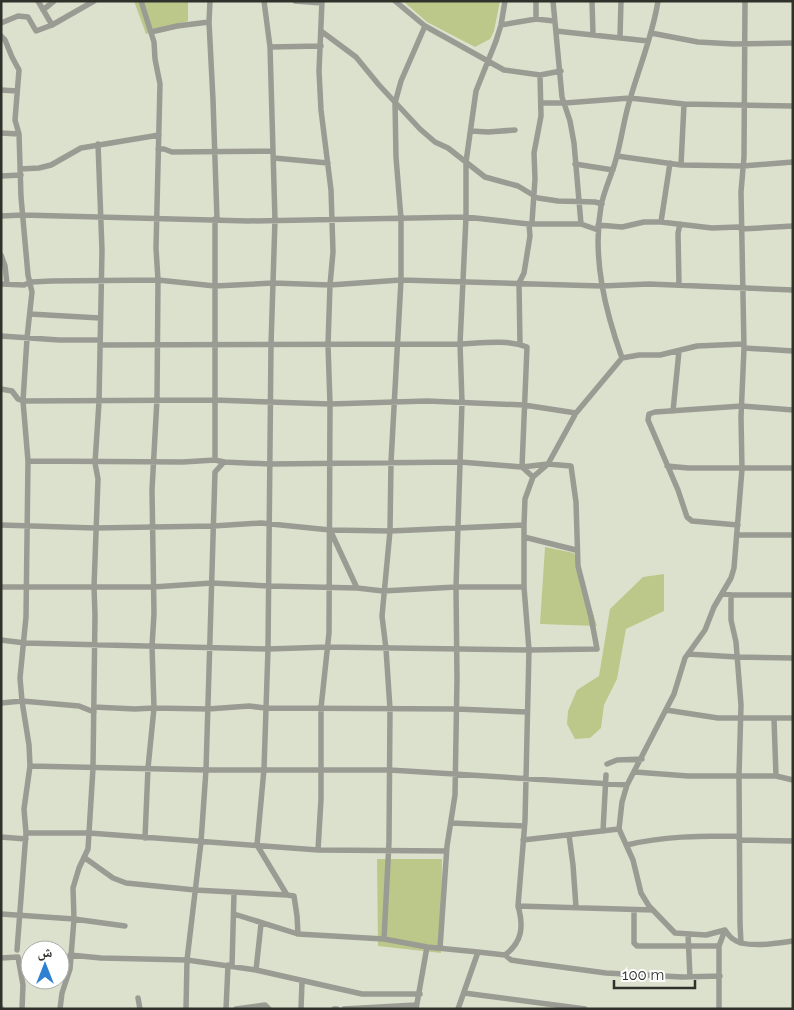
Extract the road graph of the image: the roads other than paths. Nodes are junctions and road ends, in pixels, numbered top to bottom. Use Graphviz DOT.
graph roads {
  1 [pos="38,1"];
  2 [pos="54,1"];
  3 [pos="94,1"];
  4 [pos="141,1"];
  5 [pos="210,1"];
  6 [pos="264,1"];
  7 [pos="294,1"];
  8 [pos="395,1"];
  9 [pos="505,1"];
  10 [pos="536,1"];
  11 [pos="553,1"];
  12 [pos="592,1"];
  13 [pos="621,1"];
  14 [pos="658,1"];
  15 [pos="745,1"];
  16 [pos="322,2"];
  17 [pos="43,10"];
  18 [pos="536,19"];
  19 [pos="554,21"];
  20 [pos="209,22"];
  21 [pos="1,23"];
  22 [pos="52,25"];
  23 [pos="501,25"];
  24 [pos="425,26"];
  25 [pos="321,31"];
  26 [pos="556,31"];
  27 [pos="151,32"];
  28 [pos="651,33"];
  29 [pos="593,34"];
  30 [pos="1,36"];
  31 [pos="620,37"];
  32 [pos="648,41"];
  33 [pos="744,43"];
  34 [pos="793,43"];
  35 [pos="321,46"];
  36 [pos="270,47"];
  37 [pos="487,61"];
  38 [pos="560,71"];
  39 [pos="540,75"];
  40 [pos="1,90"];
  41 [pos="18,92"];
  42 [pos="630,98"];
  43 [pos="396,103"];
  44 [pos="541,103"];
  45 [pos="565,104"];
  46 [pos="684,104"];
  47 [pos="743,106"];
  48 [pos="793,106"];
  49 [pos="515,130"];
  50 [pos="471,131"];
  51 [pos="1,133"];
  52 [pos="19,134"];
  53 [pos="159,135"];
  54 [pos="98,144"];
  55 [pos="158,150"];
  56 [pos="215,151"];
  57 [pos="273,151"];
  58 [pos="617,156"];
  59 [pos="274,158"];
  60 [pos="466,162"];
  61 [pos="793,162"];
  62 [pos="328,163"];
  63 [pos="670,163"];
  64 [pos="575,164"];
  65 [pos="681,165"];
  66 [pos="743,166"];
  67 [pos="613,170"];
  68 [pos="21,172"];
  69 [pos="1,176"];
  70 [pos="534,196"];
  71 [pos="579,202"];
  72 [pos="602,204"];
  73 [pos="23,215"];
  74 [pos="1,216"];
  75 [pos="466,217"];
  76 [pos="102,218"];
  77 [pos="158,219"];
  78 [pos="401,219"];
  79 [pos="216,220"];
  80 [pos="275,220"];
  81 [pos="332,220"];
  82 [pos="661,222"];
  83 [pos="530,223"];
  84 [pos="581,224"];
  85 [pos="680,224"];
  86 [pos="793,226"];
  87 [pos="598,227"];
  88 [pos="742,229"];
  89 [pos="1,255"];
  90 [pos="158,280"];
  91 [pos="401,280"];
  92 [pos="31,282"];
  93 [pos="100,282"];
  94 [pos="464,282"];
  95 [pos="273,283"];
  96 [pos="519,283"];
  97 [pos="4,284"];
  98 [pos="330,285"];
  99 [pos="679,285"];
  100 [pos="215,286"];
  101 [pos="601,286"];
  102 [pos="742,288"];
  103 [pos="793,290"];
  104 [pos="30,314"];
  105 [pos="100,318"];
  106 [pos="1,336"];
  107 [pos="27,338"];
  108 [pos="100,342"];
  109 [pos="460,344"];
  110 [pos="520,344"];
  111 [pos="214,345"];
  112 [pos="271,345"];
  113 [pos="328,345"];
  114 [pos="398,345"];
  115 [pos="157,346"];
  116 [pos="743,346"];
  117 [pos="679,351"];
  118 [pos="793,351"];
  119 [pos="622,358"];
  120 [pos="1,389"];
  121 [pos="157,399"];
  122 [pos="214,400"];
  123 [pos="24,401"];
  124 [pos="395,401"];
  125 [pos="99,402"];
  126 [pos="271,402"];
  127 [pos="462,402"];
  128 [pos="330,404"];
  129 [pos="524,406"];
  130 [pos="742,406"];
  131 [pos="673,410"];
  132 [pos="793,410"];
  133 [pos="576,413"];
  134 [pos="215,460"];
  135 [pos="28,461"];
  136 [pos="154,461"];
  137 [pos="224,462"];
  138 [pos="391,462"];
  139 [pos="460,462"];
  140 [pos="95,463"];
  141 [pos="330,463"];
  142 [pos="270,464"];
  143 [pos="548,464"];
  144 [pos="667,466"];
  145 [pos="522,468"];
  146 [pos="793,468"];
  147 [pos="742,469"];
  148 [pos="533,477"];
  149 [pos="270,524"];
  150 [pos="1,525"];
  151 [pos="524,525"];
  152 [pos="738,525"];
  153 [pos="26,526"];
  154 [pos="213,526"];
  155 [pos="152,527"];
  156 [pos="96,528"];
  157 [pos="458,528"];
  158 [pos="330,530"];
  159 [pos="390,531"];
  160 [pos="738,535"];
  161 [pos="793,535"];
  162 [pos="524,537"];
  163 [pos="576,550"];
  164 [pos="212,583"];
  165 [pos="269,586"];
  166 [pos="1,587"];
  167 [pos="26,587"];
  168 [pos="94,587"];
  169 [pos="153,587"];
  170 [pos="456,587"];
  171 [pos="524,587"];
  172 [pos="329,588"];
  173 [pos="358,588"];
  174 [pos="383,591"];
  175 [pos="722,593"];
  176 [pos="731,595"];
  177 [pos="793,595"];
  178 [pos="1,640"];
  179 [pos="25,643"];
  180 [pos="95,645"];
  181 [pos="152,646"];
  182 [pos="328,647"];
  183 [pos="210,648"];
  184 [pos="268,649"];
  185 [pos="386,649"];
  186 [pos="456,649"];
  187 [pos="529,650"];
  188 [pos="688,654"];
  189 [pos="737,657"];
  190 [pos="793,658"];
  191 [pos="22,701"];
  192 [pos="1,703"];
  193 [pos="154,708"];
  194 [pos="265,708"];
  195 [pos="321,708"];
  196 [pos="94,709"];
  197 [pos="208,709"];
  198 [pos="456,709"];
  199 [pos="390,710"];
  200 [pos="666,710"];
  201 [pos="527,712"];
  202 [pos="740,718"];
  203 [pos="793,718"];
  204 [pos="774,719"];
  205 [pos="642,759"];
  206 [pos="607,764"];
  207 [pos="30,766"];
  208 [pos="92,768"];
  209 [pos="148,768"];
  210 [pos="264,769"];
  211 [pos="321,769"];
  212 [pos="206,770"];
  213 [pos="390,770"];
  214 [pos="635,772"];
  215 [pos="454,773"];
  216 [pos="606,775"];
  217 [pos="739,775"];
  218 [pos="776,776"];
  219 [pos="526,780"];
  220 [pos="793,780"];
  221 [pos="606,784"];
  222 [pos="627,785"];
  223 [pos="451,823"];
  224 [pos="524,826"];
  225 [pos="619,829"];
  226 [pos="603,831"];
  227 [pos="89,833"];
  228 [pos="569,835"];
  229 [pos="26,836"];
  230 [pos="1,837"];
  231 [pos="145,838"];
  232 [pos="524,840"];
  233 [pos="740,840"];
  234 [pos="793,841"];
  235 [pos="201,842"];
  236 [pos="257,844"];
  237 [pos="627,845"];
  238 [pos="318,850"];
  239 [pos="446,851"];
  240 [pos="388,852"];
  241 [pos="85,858"];
  242 [pos="195,890"];
  243 [pos="234,893"];
  244 [pos="287,894"];
  245 [pos="518,906"];
  246 [pos="576,908"];
  247 [pos="634,910"];
  248 [pos="653,910"];
  249 [pos="1,914"];
  250 [pos="234,914"];
  251 [pos="20,915"];
  252 [pos="74,919"];
  253 [pos="261,924"];
  254 [pos="125,926"];
  255 [pos="725,930"];
  256 [pos="298,934"];
  257 [pos="688,934"];
  258 [pos="384,939"];
  259 [pos="793,941"];
  260 [pos="741,943"];
  261 [pos="427,946"];
  262 [pos="689,946"];
  263 [pos="719,946"];
  264 [pos="440,948"];
  265 [pos="17,950"];
  266 [pos="478,952"];
  267 [pos="70,955"];
  268 [pos="505,955"];
  269 [pos="1,958"];
  270 [pos="187,960"];
  271 [pos="230,966"];
  272 [pos="256,970"];
  273 [pos="690,976"];
  274 [pos="720,976"];
  275 [pos="302,982"];
  276 [pos="63,990"];
  277 [pos="420,994"];
  278 [pos="464,994"];
  279 [pos="373,995"];
  280 [pos="138,998"];
  281 [pos="374,1007"];
  282 [pos="416,1007"];
  283 [pos="22,1009"];
  284 [pos="60,1009"];
  285 [pos="140,1009"];
  286 [pos="186,1009"];
  287 [pos="226,1009"];
  288 [pos="236,1009"];
  289 [pos="269,1009"];
  290 [pos="301,1009"];
  291 [pos="344,1009"];
  292 [pos="458,1009"];
  293 [pos="585,1009"];
  294 [pos="719,1009"];
  1 -- 17 [label="street"];
  2 -- 17 [label="street"];
  3 -- 22 [label="street"];
  4 -- 27 [label="street"];
  5 -- 20 [label="street"];
  6 -- 36 [label="street"];
  7 -- 16 [label="street"];
  8 -- 24 [label="street"];
  9 -- 23 [label="street"];
  10 -- 18 [label="street"];
  11 -- 19 [label="street"];
  12 -- 29 [label="street"];
  13 -- 31 [label="street"];
  14 -- 28 [label="street"];
  15 -- 33 [label="street"];
  16 -- 25 [label="street"];
  17 -- 22 [label="street"];
  18 -- 19 [label="street"];
  18 -- 23 [label="street"];
  19 -- 26 [label="street"];
  20 -- 27 [label="street"];
  20 -- 56 [label="street"];
  21 -- 22 [label="street"];
  23 -- 37 [label="street"];
  24 -- 37 [label="street"];
  24 -- 43 [label="street"];
  25 -- 35 [label="street"];
  25 -- 43 [label="street"];
  26 -- 29 [label="street"];
  26 -- 38 [label="street"];
  27 -- 53 [label="street"];
  28 -- 32 [label="street"];
  28 -- 33 [label="street"];
  29 -- 31 [label="street"];
  30 -- 41 [label="street"];
  31 -- 32 [label="street"];
  32 -- 42 [label="street"];
  33 -- 34 [label="street"];
  33 -- 47 [label="street"];
  35 -- 36 [label="street"];
  35 -- 62 [label="street"];
  36 -- 57 [label="street"];
  37 -- 39 [label="street"];
  37 -- 50 [label="street"];
  38 -- 39 [label="street"];
  38 -- 45 [label="street"];
  39 -- 44 [label="street"];
  40 -- 41 [label="street"];
  41 -- 52 [label="street"];
  42 -- 45 [label="street"];
  42 -- 46 [label="street"];
  42 -- 58 [label="street"];
  43 -- 60 [label="street"];
  43 -- 78 [label="street"];
  44 -- 45 [label="street"];
  44 -- 70 [label="street"];
  45 -- 64 [label="street"];
  46 -- 47 [label="street"];
  46 -- 65 [label="street"];
  47 -- 48 [label="street"];
  47 -- 66 [label="street"];
  49 -- 50 [label="street"];
  50 -- 60 [label="street"];
  51 -- 52 [label="street"];
  52 -- 68 [label="street"];
  53 -- 54 [label="street"];
  53 -- 55 [label="street"];
  54 -- 68 [label="street"];
  54 -- 76 [label="street"];
  55 -- 56 [label="street"];
  55 -- 77 [label="street"];
  56 -- 57 [label="street"];
  56 -- 79 [label="street"];
  57 -- 59 [label="street"];
  58 -- 63 [label="street"];
  58 -- 67 [label="street"];
  59 -- 62 [label="street"];
  59 -- 80 [label="street"];
  60 -- 70 [label="street"];
  60 -- 75 [label="street"];
  61 -- 66 [label="street"];
  62 -- 81 [label="street"];
  63 -- 65 [label="street"];
  63 -- 82 [label="street"];
  64 -- 67 [label="street"];
  64 -- 71 [label="street"];
  65 -- 66 [label="street"];
  66 -- 88 [label="street"];
  67 -- 72 [label="street"];
  68 -- 69 [label="street"];
  68 -- 73 [label="street"];
  70 -- 71 [label="street"];
  70 -- 83 [label="street"];
  71 -- 72 [label="street"];
  71 -- 84 [label="street"];
  72 -- 87 [label="street"];
  73 -- 74 [label="street"];
  73 -- 76 [label="street"];
  73 -- 92 [label="street"];
  75 -- 78 [label="street"];
  75 -- 83 [label="street"];
  75 -- 94 [label="street"];
  76 -- 77 [label="street"];
  76 -- 93 [label="street"];
  77 -- 79 [label="street"];
  77 -- 90 [label="street"];
  78 -- 81 [label="street"];
  78 -- 91 [label="street"];
  79 -- 80 [label="street"];
  79 -- 100 [label="street"];
  80 -- 81 [label="street"];
  80 -- 95 [label="street"];
  81 -- 98 [label="street"];
  82 -- 85 [label="street"];
  82 -- 87 [label="street"];
  83 -- 84 [label="street"];
  83 -- 96 [label="street"];
  84 -- 87 [label="street"];
  85 -- 88 [label="street"];
  85 -- 99 [label="street"];
  86 -- 88 [label="street"];
  87 -- 101 [label="street"];
  88 -- 102 [label="street"];
  89 -- 97 [label="street"];
  90 -- 93 [label="street"];
  90 -- 100 [label="street"];
  90 -- 115 [label="street"];
  91 -- 94 [label="street"];
  91 -- 98 [label="street"];
  91 -- 114 [label="street"];
  92 -- 93 [label="street"];
  92 -- 97 [label="street"];
  92 -- 104 [label="street"];
  93 -- 105 [label="street"];
  94 -- 96 [label="street"];
  94 -- 109 [label="street"];
  95 -- 98 [label="street"];
  95 -- 100 [label="street"];
  95 -- 112 [label="street"];
  96 -- 101 [label="street"];
  96 -- 110 [label="street"];
  98 -- 113 [label="street"];
  99 -- 101 [label="street"];
  99 -- 102 [label="street"];
  100 -- 111 [label="street"];
  101 -- 119 [label="street"];
  102 -- 103 [label="street"];
  102 -- 116 [label="street"];
  104 -- 105 [label="street"];
  104 -- 107 [label="street"];
  105 -- 108 [label="street"];
  106 -- 107 [label="street"];
  107 -- 108 [label="street"];
  107 -- 123 [label="street"];
  108 -- 115 [label="street"];
  108 -- 125 [label="street"];
  109 -- 110 [label="street"];
  109 -- 114 [label="street"];
  109 -- 127 [label="street"];
  110 -- 129 [label="street"];
  111 -- 112 [label="street"];
  111 -- 115 [label="street"];
  111 -- 122 [label="street"];
  112 -- 113 [label="street"];
  112 -- 126 [label="street"];
  113 -- 114 [label="street"];
  113 -- 128 [label="street"];
  114 -- 124 [label="street"];
  115 -- 121 [label="street"];
  116 -- 117 [label="street"];
  116 -- 118 [label="street"];
  116 -- 130 [label="street"];
  117 -- 119 [label="street"];
  117 -- 131 [label="street"];
  119 -- 133 [label="street"];
  120 -- 123 [label="street"];
  121 -- 122 [label="street"];
  121 -- 125 [label="street"];
  121 -- 136 [label="street"];
  122 -- 126 [label="street"];
  122 -- 134 [label="street"];
  123 -- 125 [label="street"];
  123 -- 135 [label="street"];
  124 -- 127 [label="street"];
  124 -- 128 [label="street"];
  124 -- 138 [label="street"];
  125 -- 140 [label="street"];
  126 -- 128 [label="street"];
  126 -- 142 [label="street"];
  127 -- 129 [label="street"];
  127 -- 139 [label="street"];
  128 -- 141 [label="street"];
  129 -- 133 [label="street"];
  129 -- 145 [label="street"];
  130 -- 131 [label="street"];
  130 -- 132 [label="street"];
  130 -- 147 [label="street"];
  131 -- 144 [label="street"];
  133 -- 143 [label="street"];
  134 -- 136 [label="street"];
  134 -- 137 [label="street"];
  135 -- 140 [label="street"];
  135 -- 153 [label="street"];
  136 -- 140 [label="street"];
  136 -- 155 [label="street"];
  137 -- 142 [label="street"];
  137 -- 154 [label="street"];
  138 -- 139 [label="street"];
  138 -- 141 [label="street"];
  138 -- 159 [label="street"];
  139 -- 145 [label="street"];
  139 -- 157 [label="street"];
  140 -- 156 [label="street"];
  141 -- 142 [label="street"];
  141 -- 158 [label="street"];
  142 -- 149 [label="street"];
  143 -- 145 [label="street"];
  143 -- 148 [label="street"];
  143 -- 163 [label="street"];
  144 -- 147 [label="street"];
  144 -- 152 [label="street"];
  145 -- 148 [label="street"];
  146 -- 147 [label="street"];
  147 -- 152 [label="street"];
  148 -- 151 [label="street"];
  149 -- 154 [label="street"];
  149 -- 158 [label="street"];
  149 -- 165 [label="street"];
  150 -- 153 [label="street"];
  151 -- 157 [label="street"];
  151 -- 162 [label="street"];
  152 -- 160 [label="street"];
  153 -- 156 [label="street"];
  153 -- 167 [label="street"];
  154 -- 155 [label="street"];
  154 -- 164 [label="street"];
  155 -- 156 [label="street"];
  155 -- 169 [label="street"];
  156 -- 168 [label="street"];
  157 -- 159 [label="street"];
  157 -- 170 [label="street"];
  158 -- 159 [label="street"];
  158 -- 172 [label="street"];
  158 -- 173 [label="street"];
  159 -- 174 [label="street"];
  160 -- 161 [label="street"];
  160 -- 175 [label="street"];
  162 -- 163 [label="street"];
  162 -- 171 [label="street"];
  163 -- 187 [label="street"];
  164 -- 165 [label="street"];
  164 -- 169 [label="street"];
  164 -- 183 [label="street"];
  165 -- 172 [label="street"];
  165 -- 184 [label="street"];
  166 -- 167 [label="street"];
  167 -- 168 [label="street"];
  167 -- 179 [label="street"];
  168 -- 169 [label="street"];
  168 -- 180 [label="street"];
  169 -- 181 [label="street"];
  170 -- 171 [label="street"];
  170 -- 174 [label="street"];
  170 -- 186 [label="street"];
  171 -- 187 [label="street"];
  172 -- 173 [label="street"];
  172 -- 182 [label="street"];
  173 -- 174 [label="street"];
  174 -- 185 [label="street"];
  175 -- 176 [label="street"];
  175 -- 188 [label="street"];
  176 -- 177 [label="street"];
  176 -- 189 [label="street"];
  178 -- 179 [label="street"];
  179 -- 180 [label="street"];
  179 -- 191 [label="street"];
  180 -- 181 [label="street"];
  180 -- 196 [label="street"];
  181 -- 183 [label="street"];
  181 -- 193 [label="street"];
  182 -- 184 [label="street"];
  182 -- 185 [label="street"];
  182 -- 195 [label="street"];
  183 -- 184 [label="street"];
  183 -- 197 [label="street"];
  184 -- 194 [label="street"];
  185 -- 186 [label="street"];
  185 -- 199 [label="street"];
  186 -- 187 [label="street"];
  186 -- 198 [label="street"];
  187 -- 201 [label="street"];
  188 -- 189 [label="street"];
  188 -- 200 [label="street"];
  189 -- 190 [label="street"];
  189 -- 202 [label="street"];
  191 -- 192 [label="street"];
  191 -- 196 [label="street"];
  191 -- 207 [label="street"];
  193 -- 196 [label="street"];
  193 -- 197 [label="street"];
  193 -- 209 [label="street"];
  194 -- 195 [label="street"];
  194 -- 197 [label="street"];
  194 -- 210 [label="street"];
  195 -- 199 [label="street"];
  195 -- 211 [label="street"];
  196 -- 208 [label="street"];
  197 -- 212 [label="street"];
  198 -- 199 [label="street"];
  198 -- 201 [label="street"];
  198 -- 215 [label="street"];
  199 -- 213 [label="street"];
  200 -- 202 [label="street"];
  200 -- 205 [label="street"];
  201 -- 219 [label="street"];
  202 -- 204 [label="street"];
  202 -- 217 [label="street"];
  203 -- 204 [label="street"];
  204 -- 218 [label="street"];
  205 -- 206 [label="street"];
  205 -- 214 [label="street"];
  207 -- 208 [label="street"];
  207 -- 229 [label="street"];
  208 -- 209 [label="street"];
  208 -- 227 [label="street"];
  209 -- 212 [label="street"];
  209 -- 231 [label="street"];
  210 -- 211 [label="street"];
  210 -- 212 [label="street"];
  210 -- 236 [label="street"];
  211 -- 213 [label="street"];
  211 -- 238 [label="street"];
  212 -- 235 [label="street"];
  213 -- 215 [label="street"];
  213 -- 240 [label="street"];
  214 -- 217 [label="street"];
  214 -- 222 [label="street"];
  215 -- 219 [label="street"];
  215 -- 223 [label="street"];
  216 -- 221 [label="street"];
  217 -- 218 [label="street"];
  217 -- 233 [label="street"];
  218 -- 220 [label="street"];
  219 -- 221 [label="street"];
  219 -- 224 [label="street"];
  221 -- 222 [label="street"];
  221 -- 226 [label="street"];
  222 -- 225 [label="street"];
  223 -- 224 [label="street"];
  223 -- 239 [label="street"];
  224 -- 232 [label="street"];
  225 -- 226 [label="street"];
  225 -- 237 [label="street"];
  226 -- 228 [label="street"];
  227 -- 229 [label="street"];
  227 -- 231 [label="street"];
  227 -- 241 [label="street"];
  228 -- 232 [label="street"];
  228 -- 246 [label="street"];
  229 -- 230 [label="street"];
  229 -- 251 [label="street"];
  231 -- 235 [label="street"];
  232 -- 245 [label="street"];
  233 -- 234 [label="street"];
  233 -- 237 [label="street"];
  233 -- 260 [label="street"];
  235 -- 236 [label="street"];
  235 -- 242 [label="street"];
  236 -- 238 [label="street"];
  236 -- 244 [label="street"];
  237 -- 248 [label="street"];
  238 -- 240 [label="street"];
  239 -- 240 [label="street"];
  239 -- 264 [label="street"];
  240 -- 258 [label="street"];
  241 -- 242 [label="street"];
  241 -- 252 [label="street"];
  242 -- 243 [label="street"];
  242 -- 270 [label="street"];
  243 -- 244 [label="street"];
  243 -- 250 [label="street"];
  244 -- 256 [label="street"];
  245 -- 246 [label="street"];
  245 -- 268 [label="street"];
  246 -- 247 [label="street"];
  247 -- 248 [label="street"];
  247 -- 262 [label="street"];
  248 -- 257 [label="street"];
  249 -- 251 [label="street"];
  250 -- 253 [label="street"];
  250 -- 271 [label="street"];
  251 -- 252 [label="street"];
  251 -- 265 [label="street"];
  252 -- 254 [label="street"];
  252 -- 267 [label="street"];
  253 -- 256 [label="street"];
  253 -- 272 [label="street"];
  255 -- 257 [label="street"];
  255 -- 260 [label="street"];
  255 -- 263 [label="street"];
  256 -- 258 [label="street"];
  257 -- 262 [label="street"];
  258 -- 261 [label="street"];
  259 -- 260 [label="street"];
  261 -- 264 [label="street"];
  261 -- 277 [label="street"];
  262 -- 263 [label="street"];
  262 -- 273 [label="street"];
  263 -- 274 [label="street"];
  264 -- 266 [label="street"];
  266 -- 268 [label="street"];
  266 -- 278 [label="street"];
  267 -- 270 [label="street"];
  268 -- 273 [label="street"];
  269 -- 283 [label="street"];
  270 -- 271 [label="street"];
  270 -- 286 [label="street"];
  271 -- 272 [label="street"];
  271 -- 287 [label="street"];
  272 -- 275 [label="street"];
  273 -- 274 [label="street"];
  274 -- 294 [label="street"];
  275 -- 279 [label="street"];
  275 -- 290 [label="street"];
  276 -- 284 [label="street"];
  277 -- 279 [label="street"];
  277 -- 282 [label="street"];
  278 -- 292 [label="street"];
  278 -- 293 [label="street"];
  279 -- 281 [label="street"];
  280 -- 285 [label="street"];
  281 -- 282 [label="street"];
  281 -- 291 [label="street"];
  288 -- 289 [label="street"];
}
